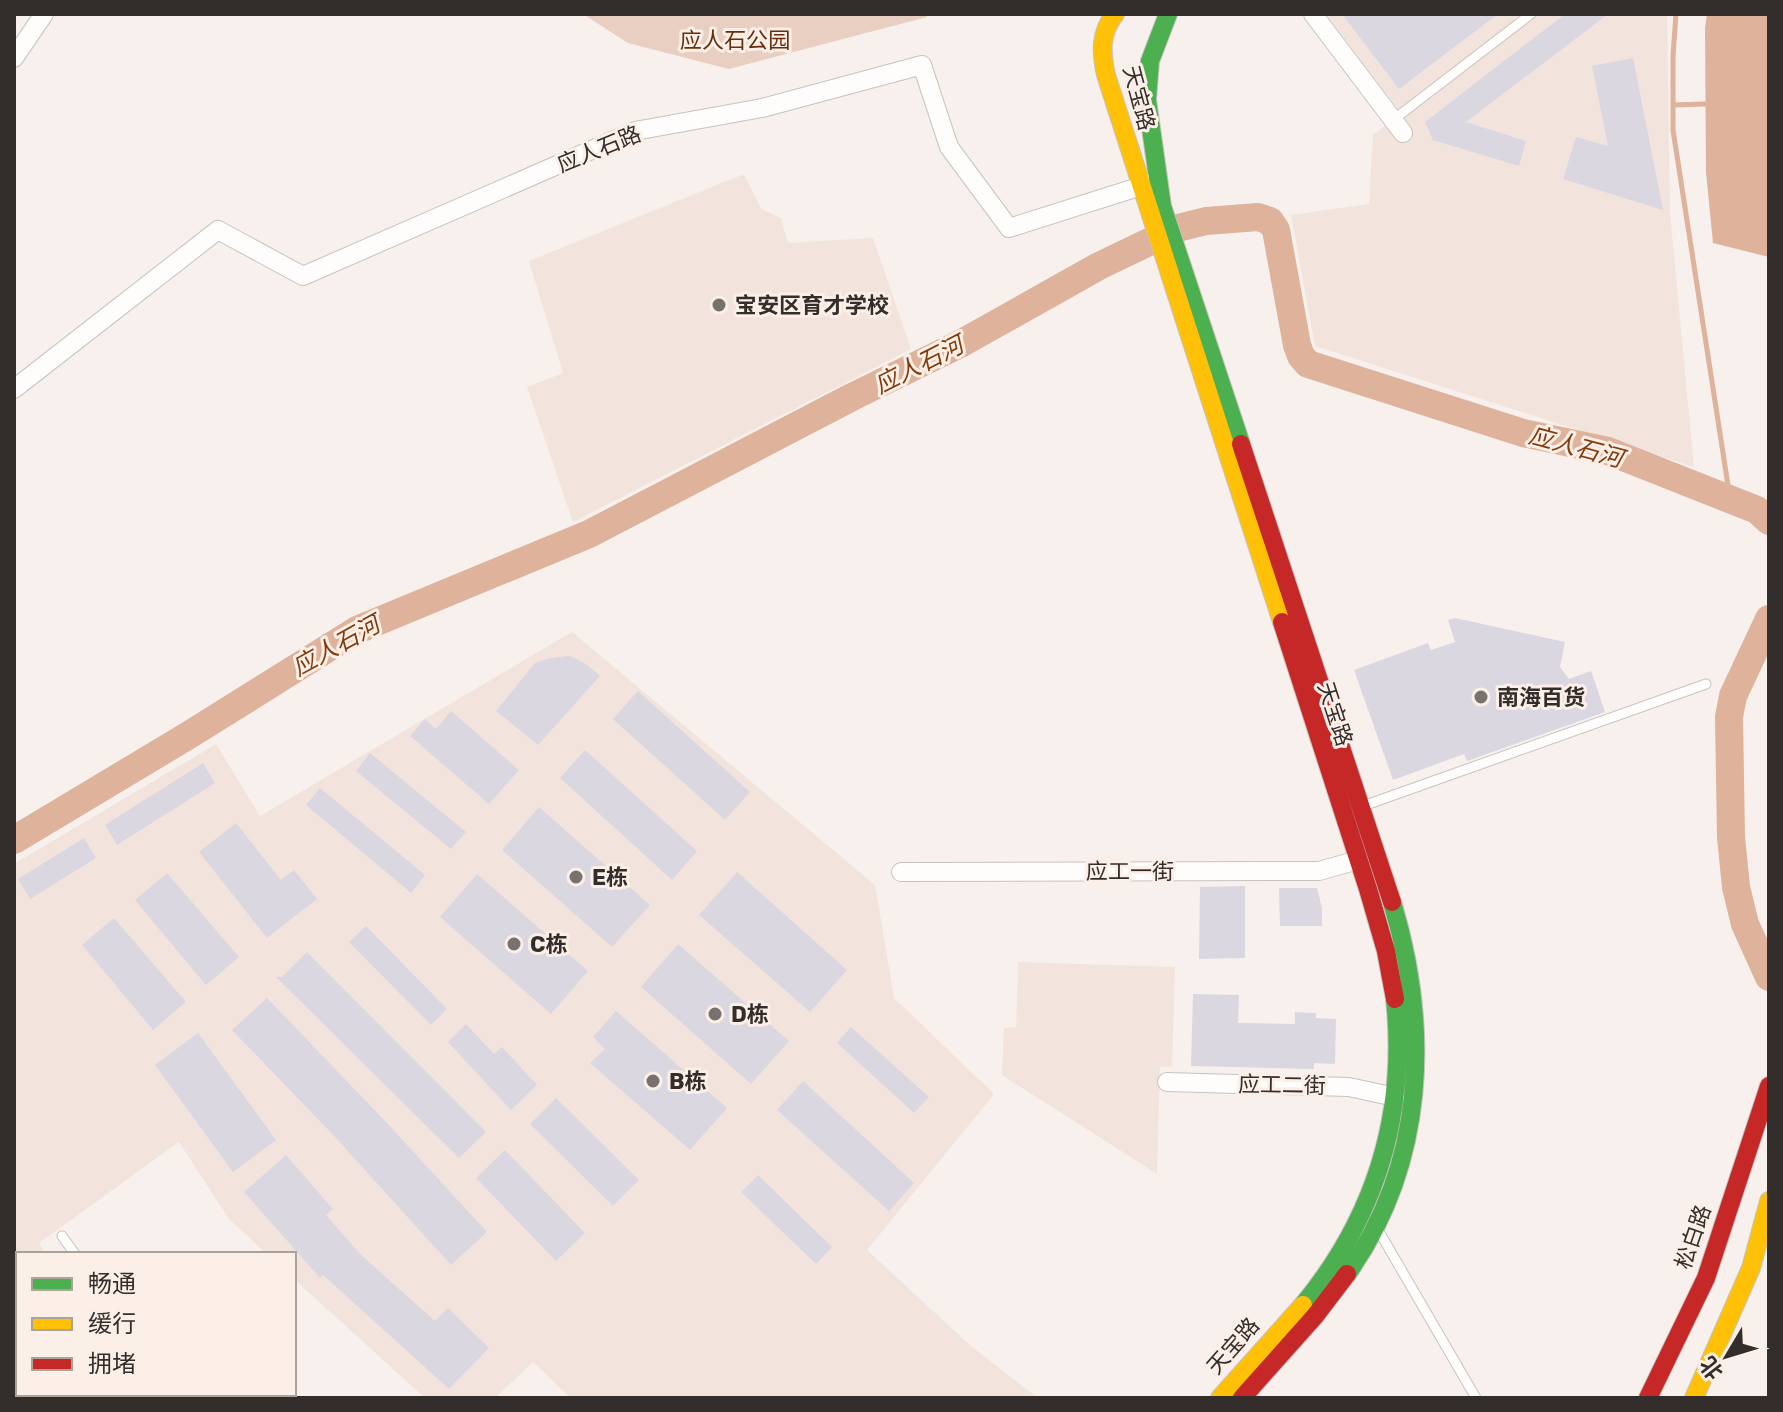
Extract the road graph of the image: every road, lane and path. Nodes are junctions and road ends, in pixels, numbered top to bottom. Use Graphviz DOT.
graph roads {
  1 [pos="44,14"];
  2 [pos="1115,14"];
  3 [pos="1168,14"];
  4 [pos="1313,14"];
  5 [pos="1531,14"];
  6 [pos="14,58"];
  7 [pos="1398,126"];
  8 [pos="1158,181"];
  9 [pos="1139,186"];
  10 [pos="1155,209"];
  11 [pos="1172,263"];
  12 [pos="14,389"];
  13 [pos="1706,684"];
  14 [pos="1359,807"];
  15 [pos="1358,860"];
  16 [pos="901,872"];
  17 [pos="1167,1082"];
  18 [pos="1769,1086"];
  19 [pos="1395,1097"];
  20 [pos="1769,1201"];
  21 [pos="1375,1225"];
  22 [pos="62,1236"];
  23 [pos="74,1252"];
  24 [pos="1220,1398"];
  25 [pos="1242,1398"];
  26 [pos="1476,1398"];
  27 [pos="1648,1398"];
  28 [pos="1694,1398"];
  1 -- 6 [label="street"];
  2 -- 9 [label="street, 天宝路"];
  3 -- 8 [label="street, 天宝路"];
  4 -- 7 [label="street"];
  5 -- 7 [label="lane"];
  8 -- 9 [label="street, 应人石路"];
  8 -- 10 [label="street, 天宝路"];
  9 -- 10 [label="street, 天宝路"];
  9 -- 12 [label="street, 应人石路"];
  10 -- 11 [label="street, 天宝路"];
  11 -- 14 [label="street, 天宝路"];
  11 -- 15 [label="street, 天宝路"];
  13 -- 14 [label="lane"];
  14 -- 21 [label="street, 天宝路"];
  15 -- 16 [label="street, 应工一街"];
  15 -- 19 [label="street, 天宝路"];
  17 -- 19 [label="street, 应工二街"];
  18 -- 27 [label="street, 松白路"];
  19 -- 24 [label="street, 天宝路"];
  20 -- 28 [label="street"];
  21 -- 25 [label="street, 天宝路"];
  21 -- 26 [label="lane"];
  22 -- 23 [label="lane"];
}
